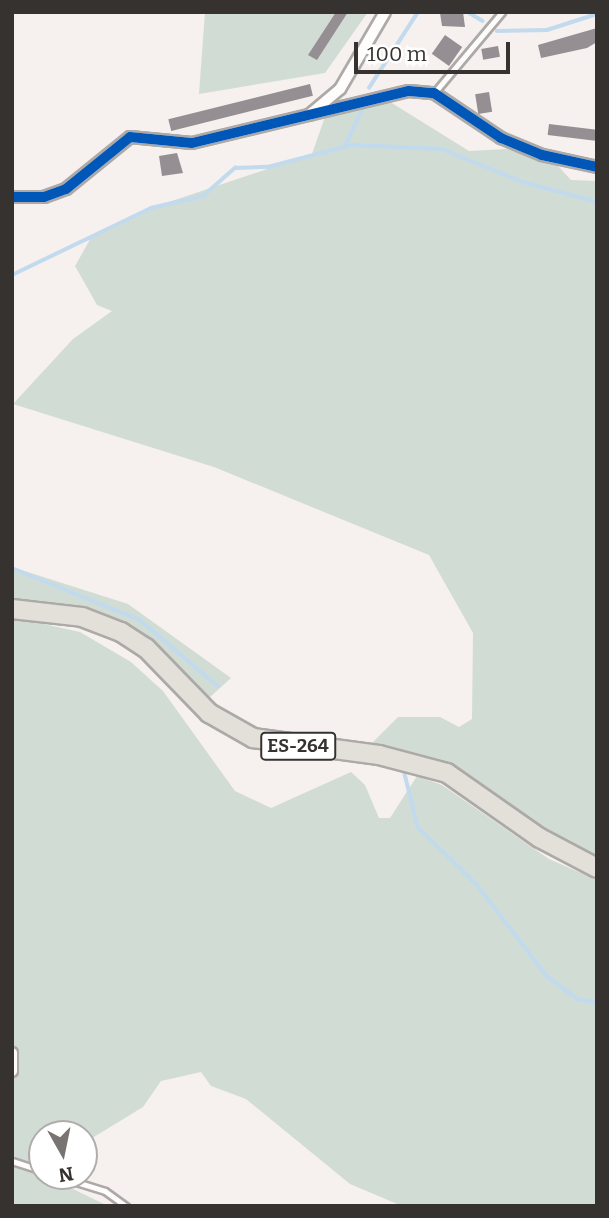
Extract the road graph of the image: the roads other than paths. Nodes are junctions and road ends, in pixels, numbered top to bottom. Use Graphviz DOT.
graph roads {
  1 [pos="385,12"];
  2 [pos="502,12"];
  3 [pos="434,93"];
  4 [pos="305,119"];
  5 [pos="597,167"];
  6 [pos="16,198"];
  7 [pos="12,609"];
  8 [pos="597,868"];
  9 [pos="12,1053"];
  10 [pos="12,1071"];
  11 [pos="98,1189"];
  12 [pos="126,1206"];
  1 -- 4 [label="street"];
  2 -- 3 [label="lane"];
  3 -- 4 [label="street"];
  3 -- 5 [label="street"];
  4 -- 6 [label="street"];
  7 -- 8 [label="main road, ES-264"];
  9 -- 10 [label="street"];
  11 -- 12 [label="lane"];
}
